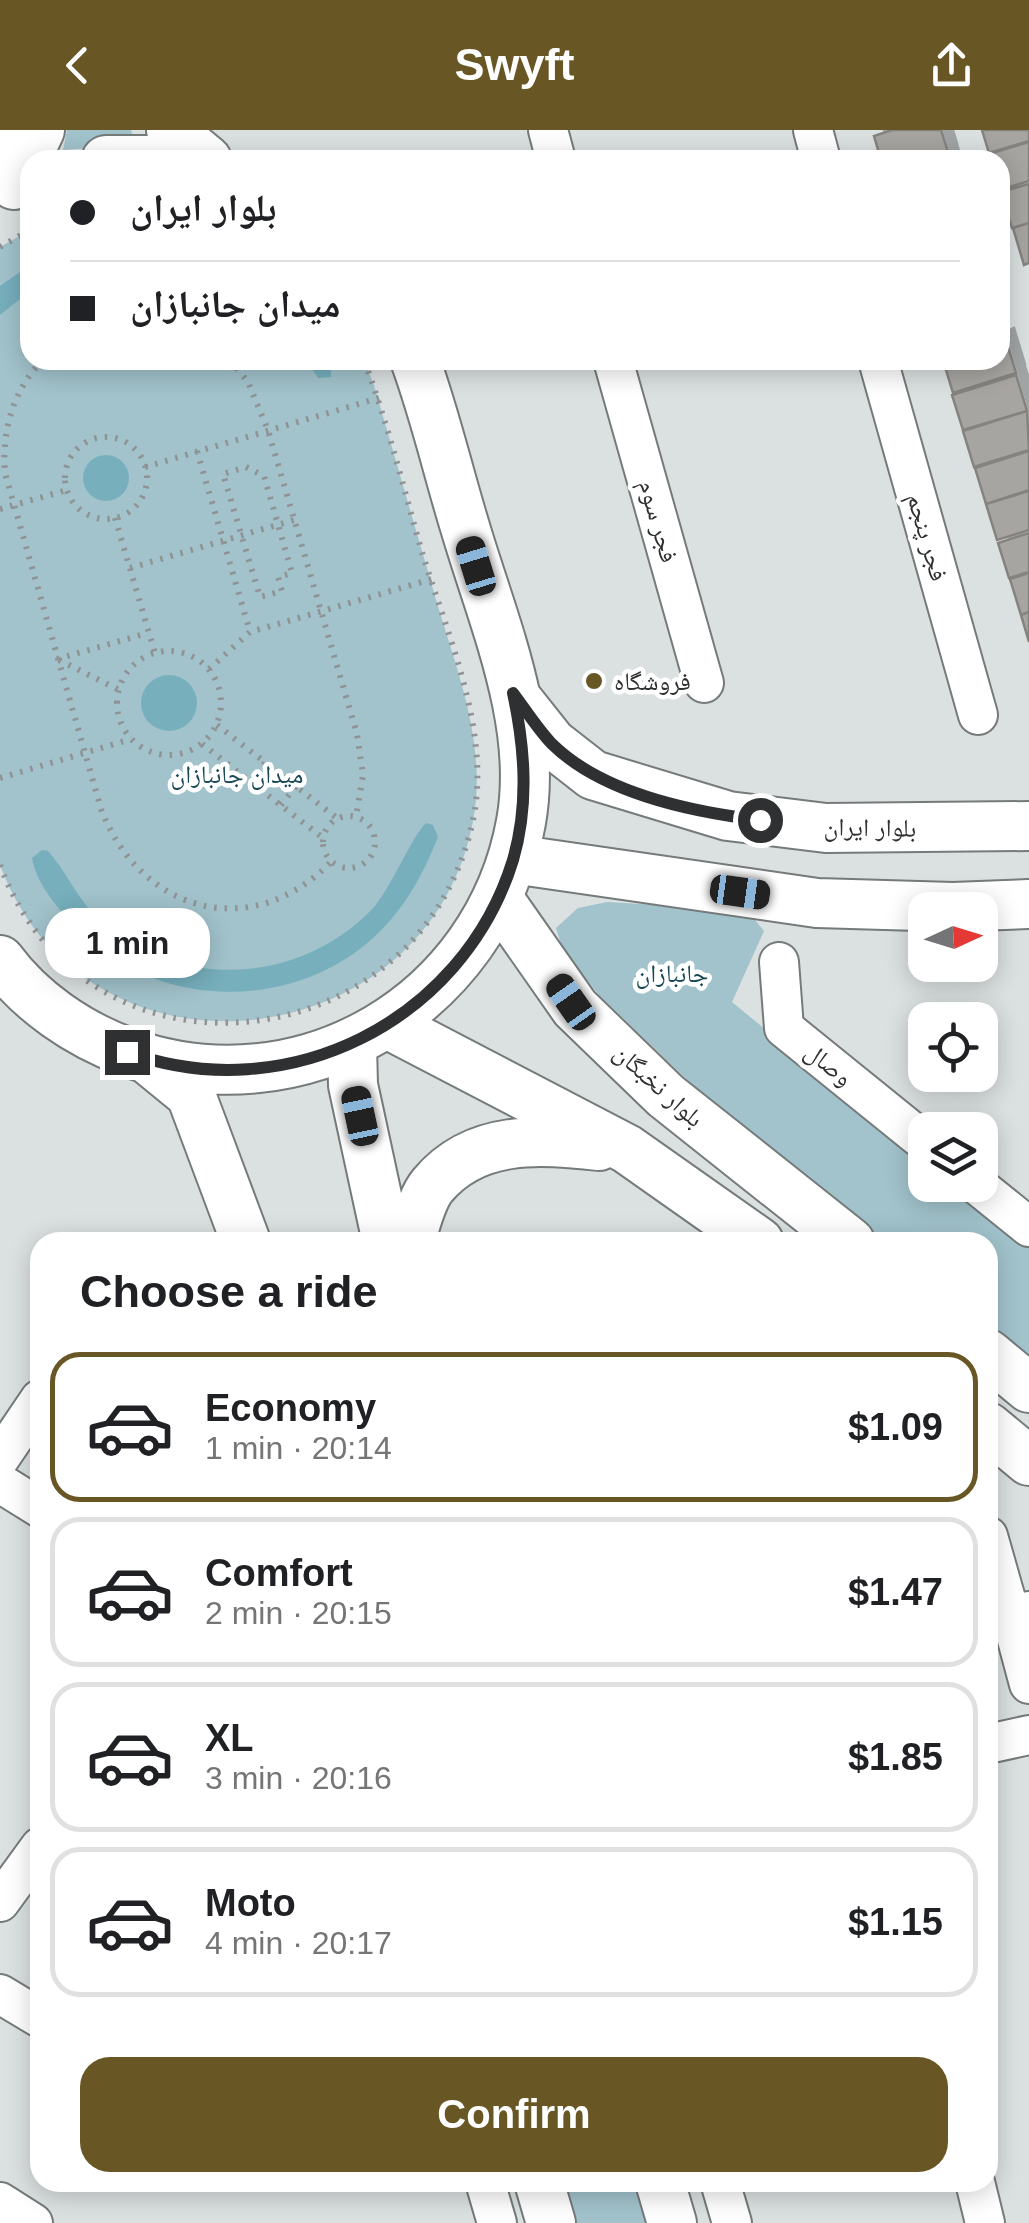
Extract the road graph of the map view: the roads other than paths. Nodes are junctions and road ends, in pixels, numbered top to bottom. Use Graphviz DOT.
graph roads {
  1 [pos="4,130"];
  2 [pos="172,130"];
  3 [pos="196,150"];
  4 [pos="14,185"];
  5 [pos="616,370"];
  6 [pos="881,370"];
  7 [pos="419,372"];
  8 [pos="704,683"];
  9 [pos="513,693"];
  10 [pos="978,714"];
  11 [pos="1029,826"];
  12 [pos="506,879"];
  13 [pos="1029,904"];
  14 [pos="0,960"];
  15 [pos="779,962"];
  16 [pos="371,1035"];
  17 [pos="147,1059"];
  18 [pos="908,1128"];
  19 [pos="626,1149"];
  20 [pos="998,1201"];
  21 [pos="1029,1227"];
  22 [pos="240,1232"];
  23 [pos="385,1232"];
  24 [pos="414,1232"];
  25 [pos="745,1232"];
  26 [pos="837,1232"];
  27 [pos="998,1362"];
  28 [pos="1029,1388"];
  29 [pos="30,1414"];
  30 [pos="998,1435"];
  31 [pos="0,1458"];
  32 [pos="1029,1461"];
  33 [pos="0,1483"];
  34 [pos="30,1502"];
  35 [pos="998,1560"];
  36 [pos="1020,1614"];
  37 [pos="1029,1684"];
  38 [pos="1029,1735"];
  39 [pos="998,1742"];
  40 [pos="30,1861"];
  41 [pos="0,1902"];
  42 [pos="0,1994"];
  43 [pos="30,2012"];
  44 [pos="541,2192"];
  45 [pos="663,2192"];
  46 [pos="723,2192"];
  47 [pos="977,2192"];
  48 [pos="0,2202"];
  49 [pos="33,2223"];
  50 [pos="551,2223"];
  51 [pos="672,2223"];
  52 [pos="732,2223"];
  53 [pos="985,2223"];
  1 -- 4 [label="street"];
  2 -- 3 [label="main road"];
  5 -- 8 [label="street, فجر سوم"];
  6 -- 10 [label="street, فجر پنجم"];
  7 -- 9 [label="main road"];
  9 -- 11 [label="main road, بلوار ایران"];
  9 -- 12 [label="main road"];
  12 -- 13 [label="main road"];
  12 -- 16 [label="main road"];
  12 -- 26 [label="main road, بلوار نخبگان"];
  14 -- 17 [label="main road"];
  15 -- 18 [label="street, وصال"];
  16 -- 17 [label="main road"];
  16 -- 19 [label="main road"];
  16 -- 23 [label="main road"];
  17 -- 22 [label="main road"];
  19 -- 24 [label="main road"];
  19 -- 25 [label="main road"];
  20 -- 21 [label="street"];
  27 -- 28 [label="main road"];
  29 -- 31 [label="street"];
  30 -- 32 [label="main road"];
  33 -- 34 [label="street"];
  35 -- 36 [label="street"];
  36 -- 37 [label="street"];
  38 -- 39 [label="street"];
  40 -- 41 [label="street"];
  42 -- 43 [label="street"];
  44 -- 50 [label="main road"];
  45 -- 51 [label="main road"];
  46 -- 52 [label="street"];
  47 -- 53 [label="street"];
  48 -- 49 [label="street"];
}
